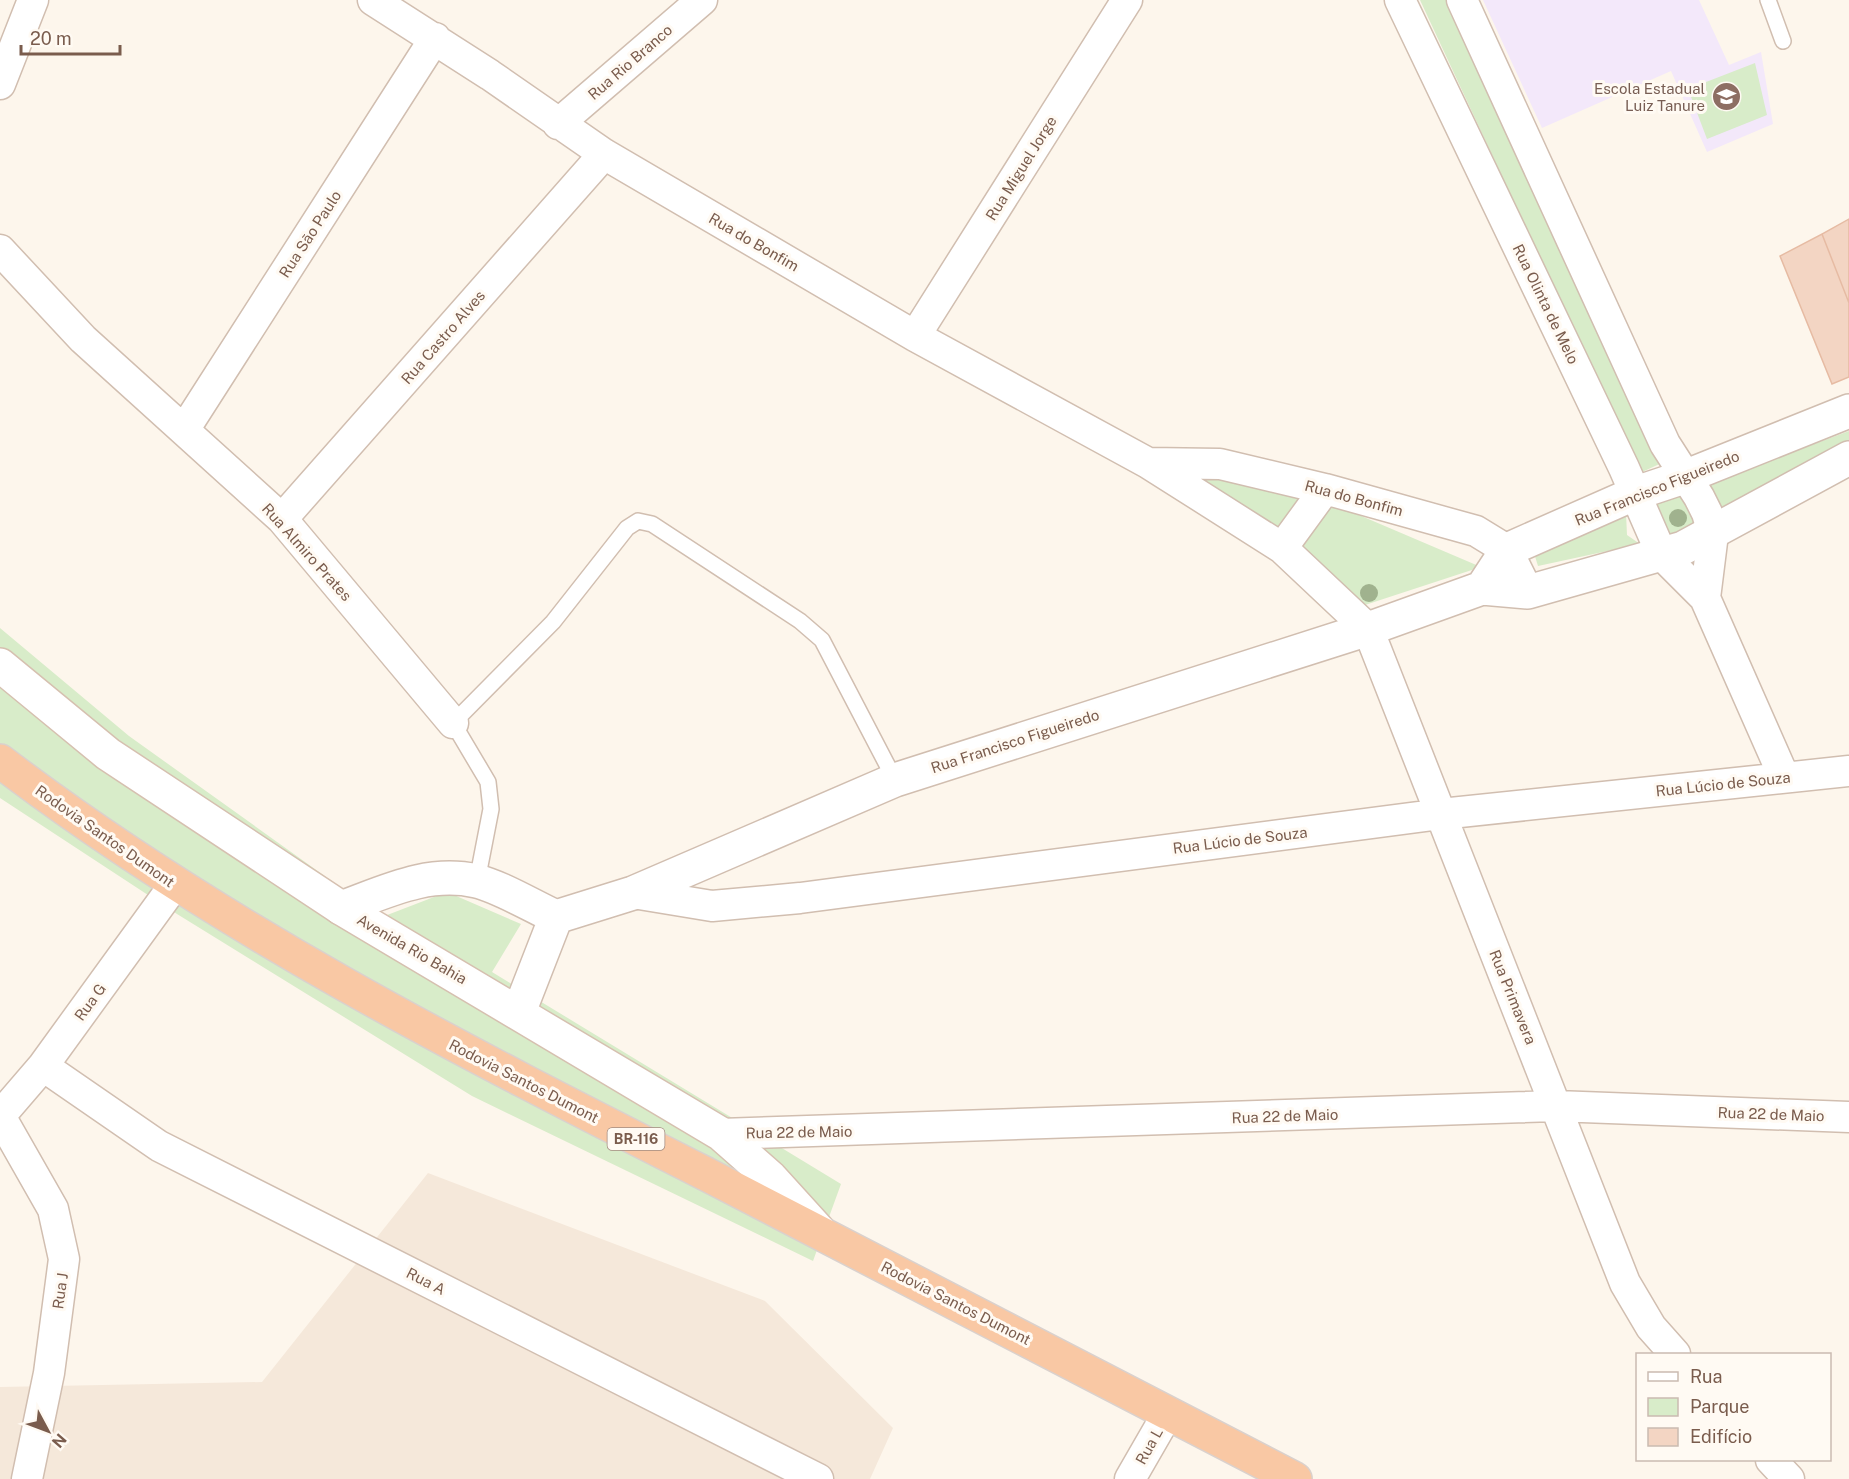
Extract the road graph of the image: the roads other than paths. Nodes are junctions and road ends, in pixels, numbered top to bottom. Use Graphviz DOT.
graph roads {
  1 [pos="33,0"];
  2 [pos="373,0"];
  3 [pos="702,0"];
  4 [pos="1127,0"];
  5 [pos="1400,0"];
  6 [pos="1462,0"];
  7 [pos="1768,0"];
  8 [pos="435,38"];
  9 [pos="1783,41"];
  10 [pos="0,84"];
  11 [pos="558,124"];
  12 [pos="604,154"];
  13 [pos="0,250"];
  14 [pos="915,336"];
  15 [pos="1849,411"];
  16 [pos="184,430"];
  17 [pos="1849,458"];
  18 [pos="1148,463"];
  19 [pos="1687,476"];
  20 [pos="1325,489"];
  21 [pos="1636,493"];
  22 [pos="282,519"];
  23 [pos="1713,534"];
  24 [pos="1282,548"];
  25 [pos="1507,550"];
  26 [pos="1662,555"];
  27 [pos="1482,588"];
  28 [pos="1528,592"];
  29 [pos="1705,598"];
  30 [pos="1368,630"];
  31 [pos="0,665"];
  32 [pos="453,723"];
  33 [pos="0,761"];
  34 [pos="1849,771"];
  35 [pos="1784,777"];
  36 [pos="895,780"];
  37 [pos="1441,814"];
  38 [pos="477,881"];
  39 [pos="175,884"];
  40 [pos="633,893"];
  41 [pos="341,908"];
  42 [pos="556,917"];
  43 [pos="519,1012"];
  44 [pos="43,1066"];
  45 [pos="1556,1106"];
  46 [pos="0,1116"];
  47 [pos="1849,1117"];
  48 [pos="721,1134"];
  49 [pos="821,1233"];
  50 [pos="1674,1353"];
  51 [pos="1168,1413"];
  52 [pos="1772,1461"];
  53 [pos="27,1479"];
  54 [pos="818,1479"];
  55 [pos="1130,1479"];
  56 [pos="1295,1479"];
  57 [pos="1789,1479"];
  1 -- 10 [label="street"];
  2 -- 8 [label="street, Rua do Bonfim"];
  3 -- 11 [label="street, Rua Rio Branco"];
  4 -- 14 [label="street, Rua Miguel Jorge"];
  5 -- 21 [label="street, Rua Olinta de Melo"];
  6 -- 19 [label="street"];
  7 -- 9 [label="lane"];
  8 -- 11 [label="street, Rua do Bonfim"];
  8 -- 16 [label="street, Rua São Paulo"];
  11 -- 12 [label="street, Rua do Bonfim"];
  12 -- 14 [label="street, Rua do Bonfim"];
  12 -- 22 [label="street, Rua Castro Alves"];
  13 -- 16 [label="street, Rua Almiro Prates"];
  14 -- 18 [label="street, Rua do Bonfim"];
  15 -- 19 [label="street, Rua Francisco Figueiredo"];
  16 -- 22 [label="street, Rua Almiro Prates"];
  17 -- 23 [label="street, Rua Francisco Figueiredo"];
  18 -- 20 [label="street, Rua do Bonfim"];
  18 -- 24 [label="street, Rua do Bonfim"];
  19 -- 21 [label="street, Rua Francisco Figueiredo"];
  19 -- 23 [label="street"];
  20 -- 24 [label="street"];
  20 -- 25 [label="street, Rua do Bonfim"];
  21 -- 25 [label="street, Rua Francisco Figueiredo"];
  21 -- 26 [label="street, Rua Olinta de Melo"];
  22 -- 32 [label="street, Rua Almiro Prates"];
  23 -- 26 [label="street, Rua Francisco Figueiredo"];
  23 -- 29 [label="street"];
  24 -- 30 [label="street, Rua do Bonfim"];
  25 -- 27 [label="street"];
  25 -- 28 [label="street"];
  26 -- 28 [label="street, Rua Francisco Figueiredo"];
  26 -- 29 [label="street, Rua Olinta de Melo"];
  27 -- 28 [label="street, Rua Francisco Figueiredo"];
  27 -- 30 [label="street, Rua Francisco Figueiredo"];
  29 -- 35 [label="street, Rua Olinta de Melo"];
  30 -- 36 [label="street, Rua Francisco Figueiredo"];
  30 -- 37 [label="street, Rua Primavera"];
  31 -- 41 [label="street, Avenida Rio Bahia"];
  32 -- 36 [label="lane"];
  32 -- 38 [label="lane, Rua Almiro Prates"];
  33 -- 39 [label="highway, Rodovia Santos Dumont / BR-116"];
  34 -- 35 [label="street, Rua Lúcio de Souza"];
  35 -- 37 [label="street, Rua Lúcio de Souza"];
  36 -- 40 [label="street, Rua Francisco Figueiredo"];
  37 -- 40 [label="street, Rua Lúcio de Souza"];
  37 -- 45 [label="street, Rua Primavera"];
  38 -- 41 [label="street"];
  38 -- 42 [label="street"];
  39 -- 44 [label="street, Rua G"];
  39 -- 49 [label="highway, Rodovia Santos Dumont / BR-116"];
  40 -- 42 [label="street, Rua Francisco Figueiredo"];
  41 -- 43 [label="street, Avenida Rio Bahia"];
  42 -- 43 [label="street"];
  43 -- 48 [label="street, Avenida Rio Bahia"];
  44 -- 46 [label="street, Rua G"];
  44 -- 54 [label="street, Rua A"];
  45 -- 47 [label="street, Rua 22 de Maio"];
  45 -- 48 [label="street, Rua 22 de Maio"];
  45 -- 50 [label="street, Rua Primavera"];
  46 -- 53 [label="street, Rua J"];
  48 -- 49 [label="street, Avenida Rio Bahia"];
  49 -- 51 [label="highway, Rodovia Santos Dumont / BR-116"];
  51 -- 55 [label="street, Rua L"];
  51 -- 56 [label="highway, Rodovia Santos Dumont / BR-116"];
  52 -- 57 [label="street"];
}
